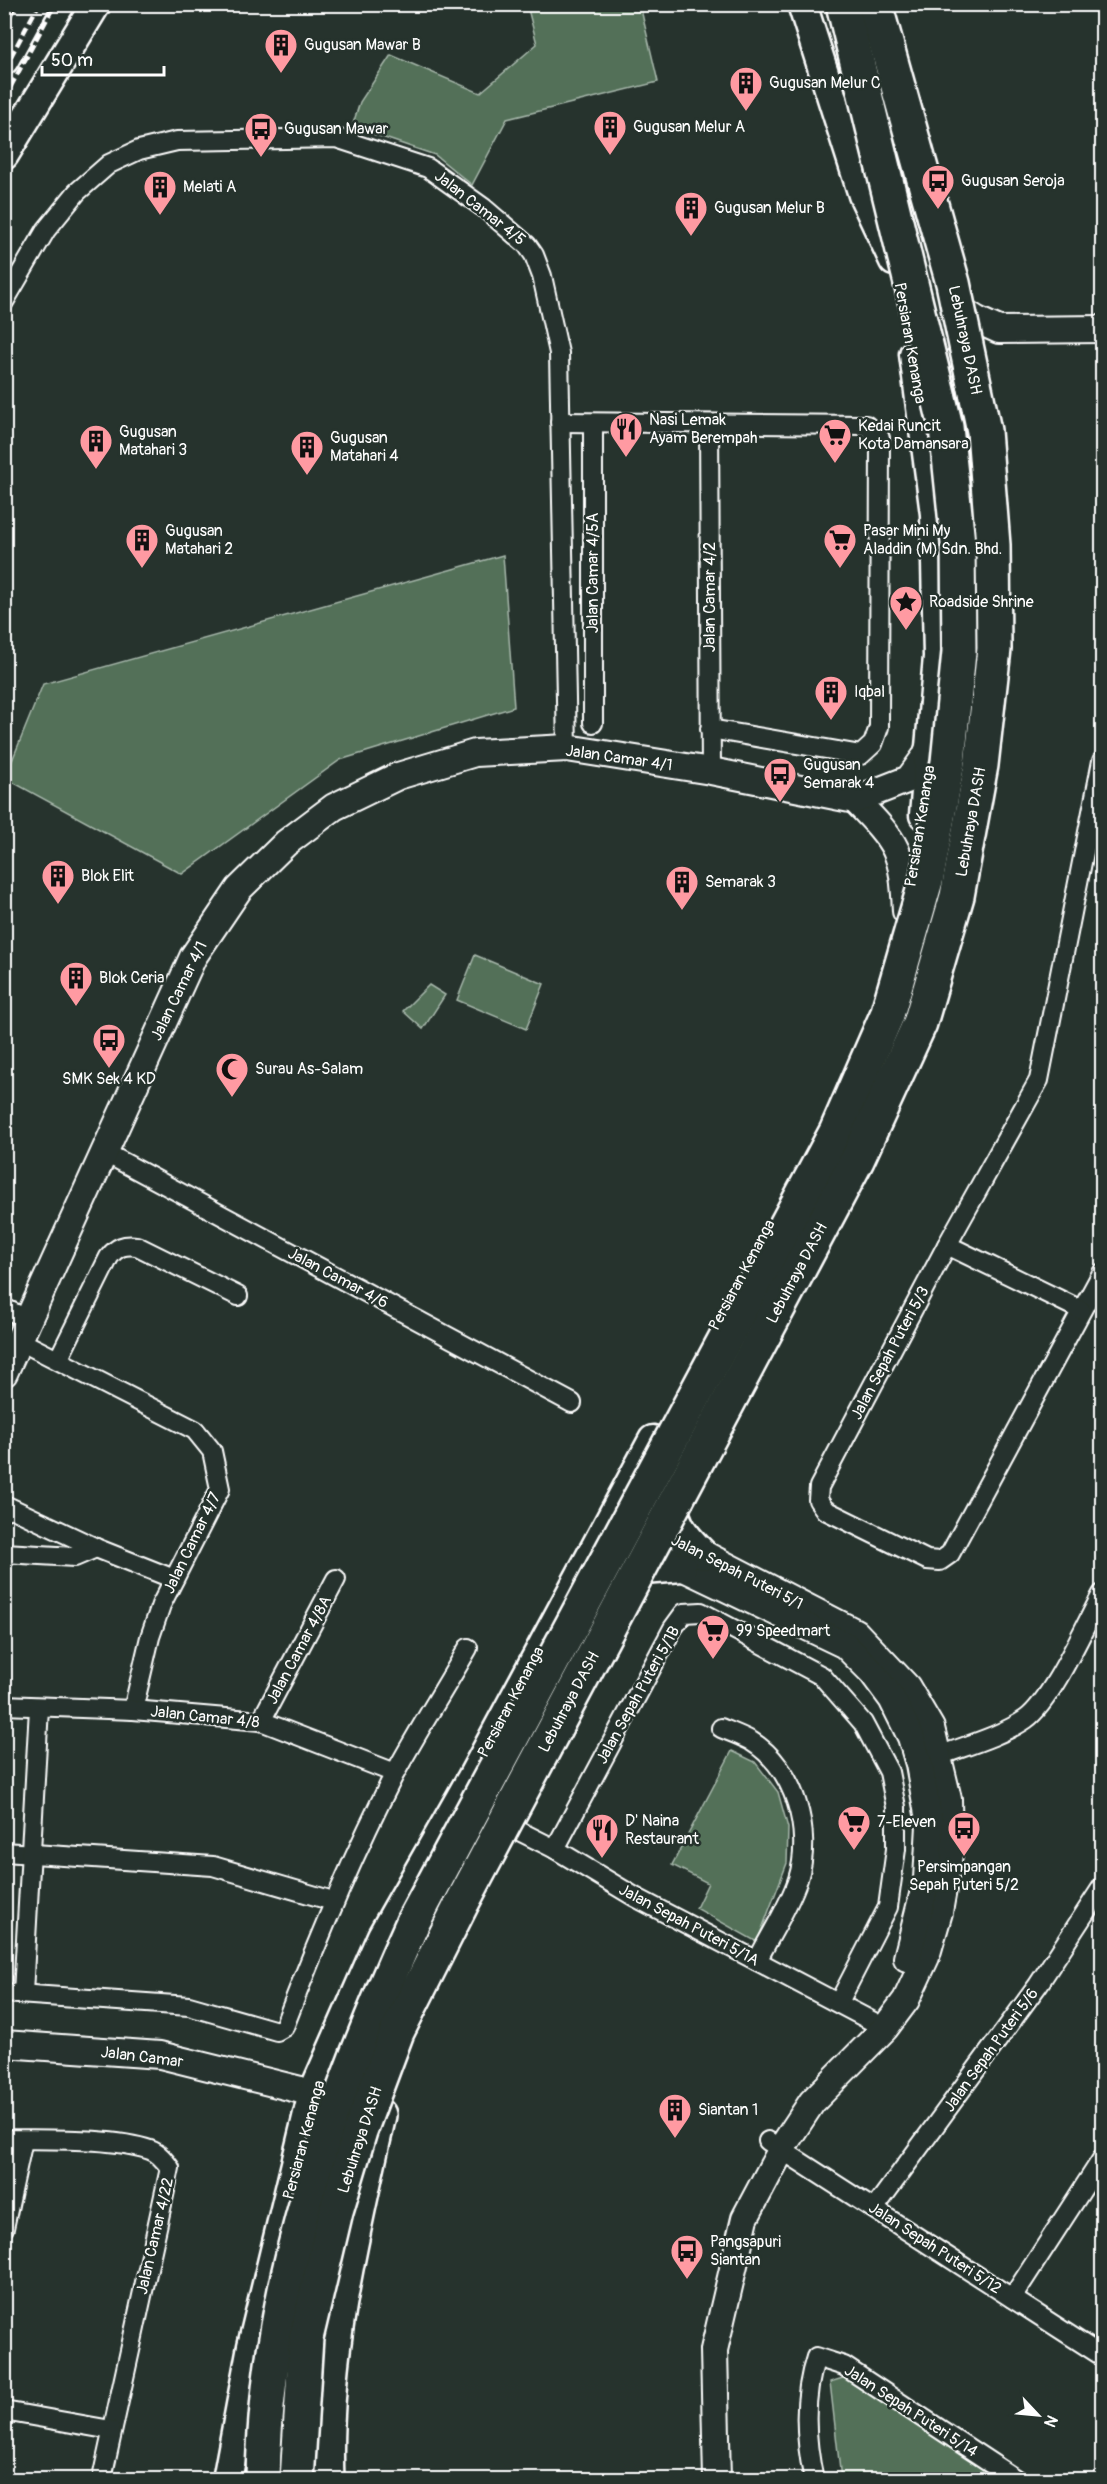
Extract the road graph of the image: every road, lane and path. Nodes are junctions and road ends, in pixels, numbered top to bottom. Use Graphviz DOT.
graph roads {
  1 [pos="18,4"];
  2 [pos="35,4"];
  3 [pos="96,4"];
  4 [pos="802,4"];
  5 [pos="830,4"];
  6 [pos="843,4"];
  7 [pos="857,4"];
  8 [pos="875,4"];
  9 [pos="18,35"];
  10 [pos="4,60"];
  11 [pos="4,155"];
  12 [pos="894,261"];
  13 [pos="928,280"];
  14 [pos="4,302"];
  15 [pos="1102,329"];
  16 [pos="999,330"];
  17 [pos="958,409"];
  18 [pos="560,422"];
  19 [pos="593,423"];
  20 [pos="709,424"];
  21 [pos="593,723"];
  22 [pos="710,729"];
  23 [pos="933,736"];
  24 [pos="567,748"];
  25 [pos="1102,761"];
  26 [pos="711,771"];
  27 [pos="855,800"];
  28 [pos="906,911"];
  29 [pos="104,1152"];
  30 [pos="947,1245"];
  31 [pos="758,1247"];
  32 [pos="1102,1273"];
  33 [pos="238,1296"];
  34 [pos="4,1308"];
  35 [pos="1081,1310"];
  36 [pos="24,1330"];
  37 [pos="58,1360"];
  38 [pos="4,1373"];
  39 [pos="726,1380"];
  40 [pos="572,1403"];
  41 [pos="4,1510"];
  42 [pos="637,1534"];
  43 [pos="96,1548"];
  44 [pos="4,1553"];
  45 [pos="693,1561"];
  46 [pos="174,1579"];
  47 [pos="336,1579"];
  48 [pos="1102,1594"];
  49 [pos="468,1648"];
  50 [pos="579,1650"];
  51 [pos="4,1705"];
  52 [pos="39,1708"];
  53 [pos="134,1710"];
  54 [pos="261,1721"];
  55 [pos="721,1728"];
  56 [pos="929,1760"];
  57 [pos="395,1773"];
  58 [pos="470,1781"];
  59 [pos="493,1818"];
  60 [pos="555,1849"];
  61 [pos="4,1852"];
  62 [pos="30,1855"];
  63 [pos="1102,1887"];
  64 [pos="333,1901"];
  65 [pos="757,1961"];
  66 [pos="14,1993"];
  67 [pos="839,2002"];
  68 [pos="879,2024"];
  69 [pos="4,2044"];
  70 [pos="313,2093"];
  71 [pos="380,2110"];
  72 [pos="14,2139"];
  73 [pos="775,2145"];
  74 [pos="1102,2159"];
  75 [pos="874,2209"];
  76 [pos="4,2228"];
  77 [pos="1012,2298"];
  78 [pos="1102,2356"];
  79 [pos="4,2411"];
  80 [pos="111,2430"];
  81 [pos="102,2474"];
  82 [pos="227,2480"];
  83 [pos="262,2480"];
  84 [pos="283,2480"];
  85 [pos="297,2480"];
  86 [pos="327,2480"];
  87 [pos="700,2480"];
  88 [pos="717,2480"];
  89 [pos="814,2480"];
  90 [pos="1017,2480"];
  1 -- 9 [label="street"];
  2 -- 9 [label="main road"];
  3 -- 11 [label="main road"];
  4 -- 12 [label="main road"];
  5 -- 12 [label="main road, Persiaran Kenanga"];
  6 -- 83 [label="highway, Lebuhraya DASH, bridge"];
  7 -- 13 [label="main road, Persiaran Kenanga"];
  8 -- 85 [label="highway, Lebuhraya DASH, bridge"];
  9 -- 10 [label="main road"];
  12 -- 23 [label="main road, Persiaran Kenanga"];
  13 -- 16 [label="street"];
  13 -- 17 [label="main road, Persiaran Kenanga"];
  14 -- 18 [label="street, Jalan Camar 4/5"];
  15 -- 16 [label="street"];
  16 -- 17 [label="street"];
  17 -- 39 [label="main road, Persiaran Kenanga"];
  18 -- 19 [label="street"];
  18 -- 24 [label="street, Jalan Camar 4/5"];
  19 -- 20 [label="street"];
  19 -- 21 [label="street, Jalan Camar 4/5A"];
  20 -- 22 [label="street, Jalan Camar 4/2"];
  20 -- 22 [label="street"];
  22 -- 26 [label="street, Jalan Camar 4/2"];
  23 -- 27 [label="street"];
  23 -- 28 [label="main road, Persiaran Kenanga"];
  24 -- 26 [label="street, Jalan Camar 4/1"];
  24 -- 29 [label="street, Jalan Camar 4/1"];
  25 -- 30 [label="street, Jalan Sepah Puteri 5/3"];
  26 -- 27 [label="street, Jalan Camar 4/1"];
  27 -- 28 [label="street"];
  28 -- 31 [label="main road, Persiaran Kenanga"];
  29 -- 36 [label="street, Jalan Camar 4/1"];
  29 -- 40 [label="street, Jalan Camar 4/6"];
  30 -- 35 [label="street"];
  30 -- 35 [label="street, Jalan Sepah Puteri 5/3"];
  31 -- 42 [label="main road"];
  31 -- 58 [label="main road, Persiaran Kenanga"];
  32 -- 35 [label="street, Jalan Sepah Puteri 5/3"];
  33 -- 37 [label="street"];
  34 -- 36 [label="street, Jalan Camar 4/7"];
  36 -- 37 [label="street, Jalan Camar 4/7"];
  36 -- 38 [label="street, Jalan Camar 4/1"];
  37 -- 46 [label="street, Jalan Camar 4/7"];
  39 -- 42 [label="main road, Persiaran Kenanga"];
  39 -- 45 [label="main road"];
  41 -- 43 [label="street"];
  42 -- 45 [label="street, Jalan Sepah Puteri 5/1"];
  42 -- 50 [label="main road, Persiaran Kenanga"];
  42 -- 58 [label="main road"];
  43 -- 44 [label="street"];
  43 -- 46 [label="street"];
  45 -- 50 [label="main road"];
  45 -- 56 [label="street, Jalan Sepah Puteri 5/1"];
  46 -- 53 [label="street, Jalan Camar 4/7"];
  47 -- 54 [label="street, Jalan Camar 4/8A"];
  48 -- 56 [label="street"];
  49 -- 57 [label="street"];
  50 -- 59 [label="main road, Persiaran Kenanga"];
  51 -- 52 [label="street, Jalan Camar 4/8"];
  52 -- 53 [label="street, Jalan Camar 4/8"];
  52 -- 62 [label="street"];
  53 -- 54 [label="street, Jalan Camar 4/8"];
  54 -- 57 [label="street, Jalan Camar 4/8"];
  55 -- 65 [label="street"];
  56 -- 68 [label="street"];
  57 -- 64 [label="street"];
  58 -- 70 [label="main road, Persiaran Kenanga"];
  59 -- 60 [label="street, Jalan Sepah Puteri 5/1A"];
  59 -- 71 [label="main road, Persiaran Kenanga"];
  60 -- 65 [label="street, Jalan Sepah Puteri 5/1A"];
  60 -- 67 [label="street, Jalan Sepah Puteri 5/1B"];
  61 -- 62 [label="street"];
  62 -- 64 [label="street"];
  62 -- 66 [label="street"];
  63 -- 75 [label="street, Jalan Sepah Puteri 5/6"];
  64 -- 66 [label="street"];
  65 -- 67 [label="street, Jalan Sepah Puteri 5/1A"];
  67 -- 68 [label="street, Jalan Sepah Puteri 5/1A"];
  68 -- 73 [label="street"];
  69 -- 70 [label="street, Jalan Camar"];
  70 -- 82 [label="main road, Persiaran Kenanga"];
  71 -- 84 [label="main road, Persiaran Kenanga"];
  71 -- 86 [label="highway"];
  72 -- 76 [label="street"];
  72 -- 80 [label="street, Jalan Camar 4/22"];
  73 -- 75 [label="street, Jalan Sepah Puteri 5/12"];
  73 -- 87 [label="street"];
  73 -- 88 [label="street"];
  74 -- 77 [label="street"];
  75 -- 77 [label="street, Jalan Sepah Puteri 5/12"];
  77 -- 78 [label="street, Jalan Sepah Puteri 5/12"];
  79 -- 80 [label="street"];
  80 -- 81 [label="street, Jalan Camar 4/22"];
  89 -- 90 [label="street, Jalan Sepah Puteri 5/14"];
}
